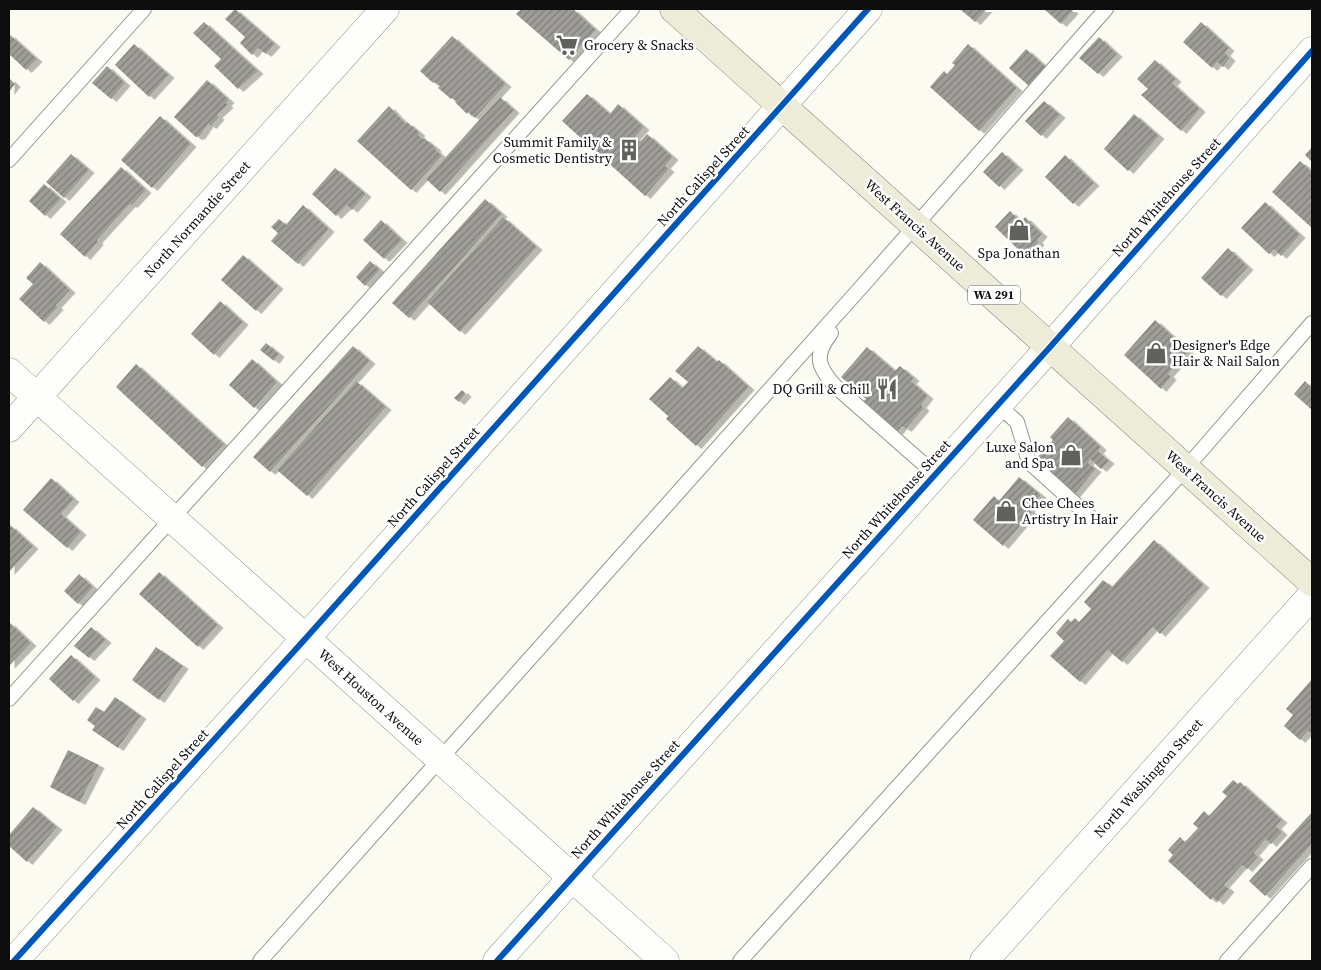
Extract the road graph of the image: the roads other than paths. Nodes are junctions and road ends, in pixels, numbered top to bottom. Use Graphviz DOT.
graph roads {
  1 [pos="144,9"];
  2 [pos="385,9"];
  3 [pos="632,9"];
  4 [pos="674,9"];
  5 [pos="868,9"];
  6 [pos="1106,9"];
  7 [pos="1312,51"];
  8 [pos="782,106"];
  9 [pos="9,160"];
  10 [pos="916,226"];
  11 [pos="871,290"];
  12 [pos="1312,323"];
  13 [pos="1051,346"];
  14 [pos="9,372"];
  15 [pos="37,397"];
  16 [pos="998,404"];
  17 [pos="9,428"];
  18 [pos="1186,468"];
  19 [pos="936,474"];
  20 [pos="172,518"];
  21 [pos="1091,518"];
  22 [pos="1312,582"];
  23 [pos="1312,595"];
  24 [pos="306,638"];
  25 [pos="9,699"];
  26 [pos="441,760"];
  27 [pos="1312,866"];
  28 [pos="572,877"];
  29 [pos="14,961"];
  30 [pos="260,961"];
  31 [pos="497,961"];
  32 [pos="665,961"];
  33 [pos="740,961"];
  34 [pos="984,961"];
  35 [pos="1227,961"];
  1 -- 9 [label="lane"];
  2 -- 15 [label="street, North Normandie Street"];
  3 -- 20 [label="lane"];
  4 -- 8 [label="main road, West Francis Avenue / WA 291"];
  5 -- 8 [label="street, North Calispel Street"];
  6 -- 10 [label="lane"];
  7 -- 13 [label="street, North Whitehouse Street"];
  8 -- 10 [label="main road, West Francis Avenue / WA 291"];
  8 -- 24 [label="street, North Calispel Street"];
  10 -- 13 [label="main road, West Francis Avenue / WA 291"];
  10 -- 26 [label="lane"];
  11 -- 19 [label="lane"];
  12 -- 18 [label="lane"];
  13 -- 16 [label="street, North Whitehouse Street"];
  13 -- 18 [label="main road, West Francis Avenue / WA 291"];
  14 -- 15 [label="street, West Houston Avenue"];
  15 -- 17 [label="street, North Normandie Street"];
  15 -- 20 [label="street, West Houston Avenue"];
  16 -- 19 [label="street, North Whitehouse Street"];
  16 -- 21 [label="lane"];
  18 -- 22 [label="main road, West Francis Avenue / WA 291"];
  18 -- 33 [label="lane"];
  19 -- 28 [label="street, North Whitehouse Street"];
  20 -- 24 [label="street, West Houston Avenue"];
  20 -- 25 [label="lane"];
  23 -- 34 [label="street, North Washington Street"];
  24 -- 26 [label="street, West Houston Avenue"];
  24 -- 29 [label="street, North Calispel Street"];
  26 -- 28 [label="street, West Houston Avenue"];
  26 -- 30 [label="lane"];
  27 -- 35 [label="lane"];
  28 -- 31 [label="street, North Whitehouse Street"];
  28 -- 32 [label="street, West Houston Avenue"];
}
